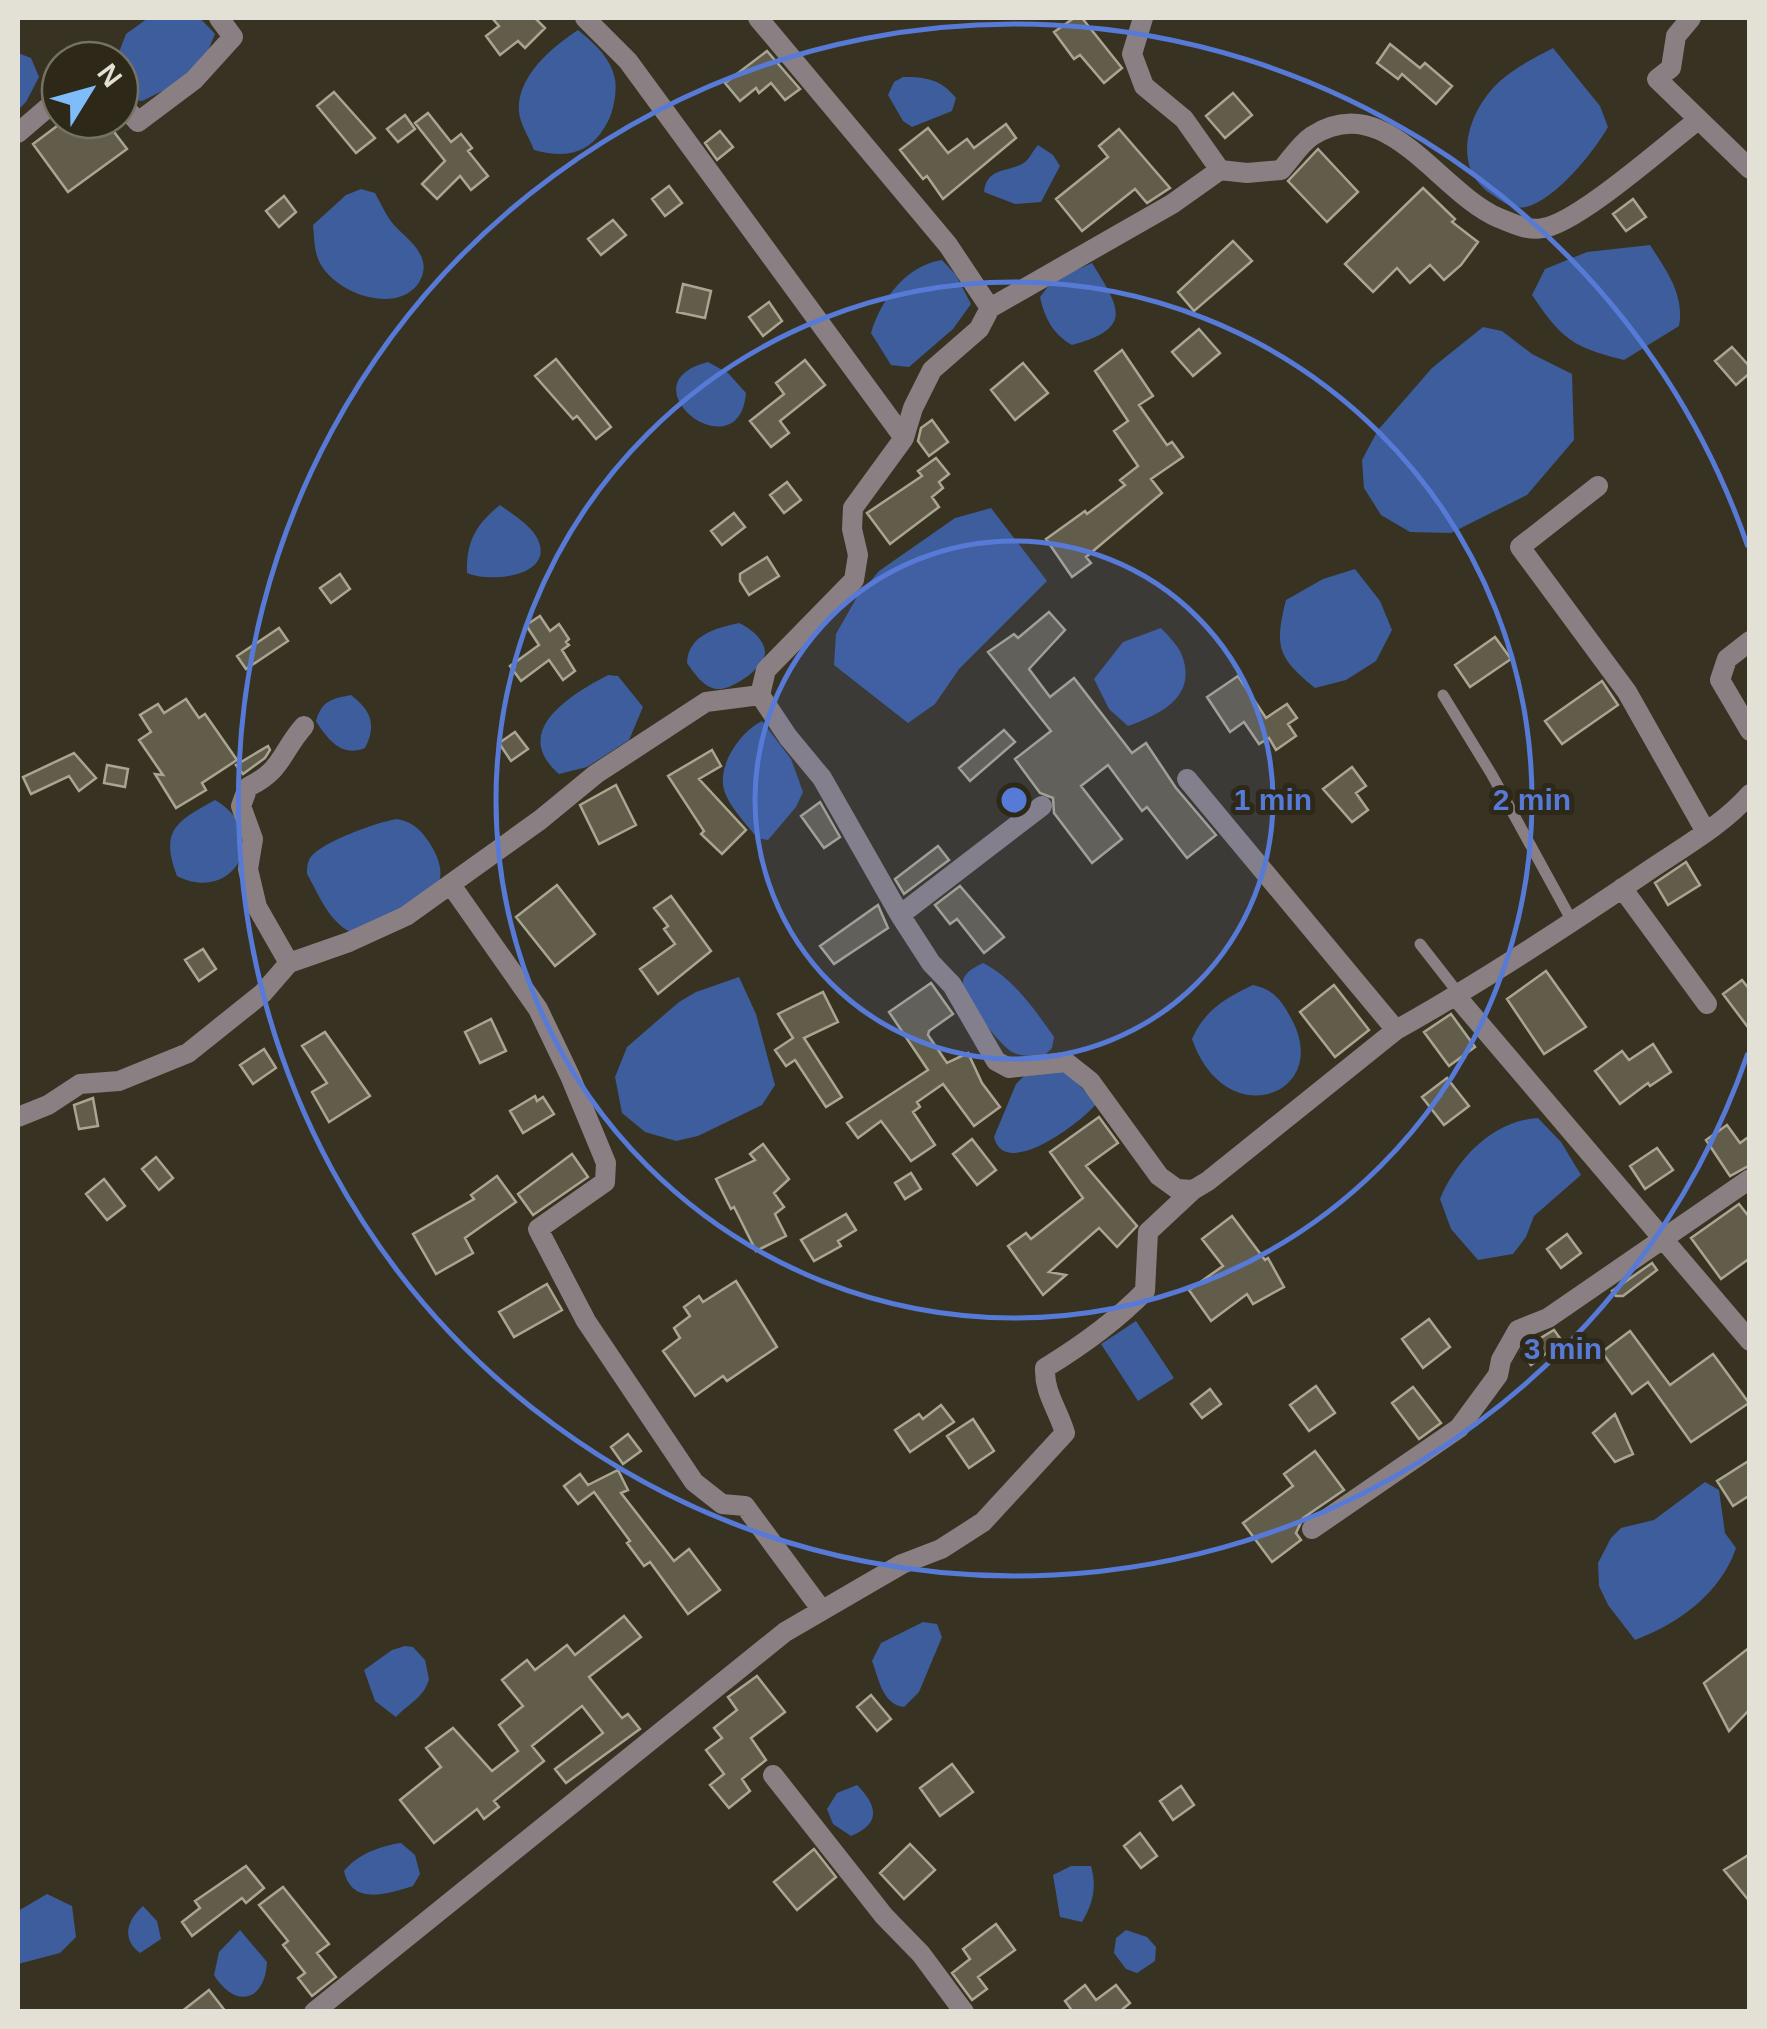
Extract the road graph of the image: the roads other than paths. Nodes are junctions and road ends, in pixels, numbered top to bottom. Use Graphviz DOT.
graph roads {
  1 [pos="219,18"];
  2 [pos="585,18"];
  3 [pos="758,18"];
  4 [pos="1143,18"];
  5 [pos="1691,18"];
  6 [pos="40,114"];
  7 [pos="140,120"];
  8 [pos="1698,120"];
  9 [pos="18,133"];
  10 [pos="1750,169"];
  11 [pos="1220,170"];
  12 [pos="990,308"];
  13 [pos="904,438"];
  14 [pos="1598,486"];
  15 [pos="1750,641"];
  16 [pos="760,694"];
  17 [pos="1443,695"];
  18 [pos="304,726"];
  19 [pos="1750,731"];
  20 [pos="1188,779"];
  21 [pos="1750,794"];
  22 [pos="1042,806"];
  23 [pos="1706,832"];
  24 [pos="451,885"];
  25 [pos="1622,888"];
  26 [pos="900,914"];
  27 [pos="1572,921"];
  28 [pos="1420,944"];
  29 [pos="289,963"];
  30 [pos="1458,995"];
  31 [pos="1707,1004"];
  32 [pos="1396,1030"];
  33 [pos="18,1117"];
  34 [pos="1750,1180"];
  35 [pos="1193,1190"];
  36 [pos="1660,1240"];
  37 [pos="1750,1341"];
  38 [pos="1312,1529"];
  39 [pos="822,1608"];
  40 [pos="773,1775"];
  41 [pos="314,2012"];
  42 [pos="964,2012"];
  1 -- 7 [label="street"];
  2 -- 13 [label="street"];
  3 -- 12 [label="street"];
  4 -- 11 [label="street"];
  5 -- 8 [label="street"];
  6 -- 9 [label="street"];
  8 -- 10 [label="street"];
  8 -- 11 [label="street"];
  11 -- 12 [label="street"];
  12 -- 13 [label="street"];
  13 -- 16 [label="street"];
  14 -- 23 [label="street"];
  15 -- 19 [label="street"];
  16 -- 24 [label="street"];
  16 -- 26 [label="street"];
  17 -- 27 [label="lane"];
  18 -- 29 [label="street"];
  20 -- 32 [label="street"];
  21 -- 23 [label="street"];
  22 -- 26 [label="street"];
  23 -- 25 [label="street"];
  24 -- 29 [label="street"];
  24 -- 39 [label="street"];
  25 -- 27 [label="street"];
  25 -- 31 [label="street"];
  26 -- 35 [label="street"];
  27 -- 30 [label="street"];
  28 -- 30 [label="lane"];
  29 -- 33 [label="street"];
  30 -- 32 [label="street"];
  30 -- 36 [label="street"];
  32 -- 35 [label="street"];
  34 -- 36 [label="street"];
  35 -- 39 [label="street"];
  36 -- 37 [label="street"];
  36 -- 38 [label="street"];
  39 -- 41 [label="street"];
  40 -- 42 [label="street"];
}
